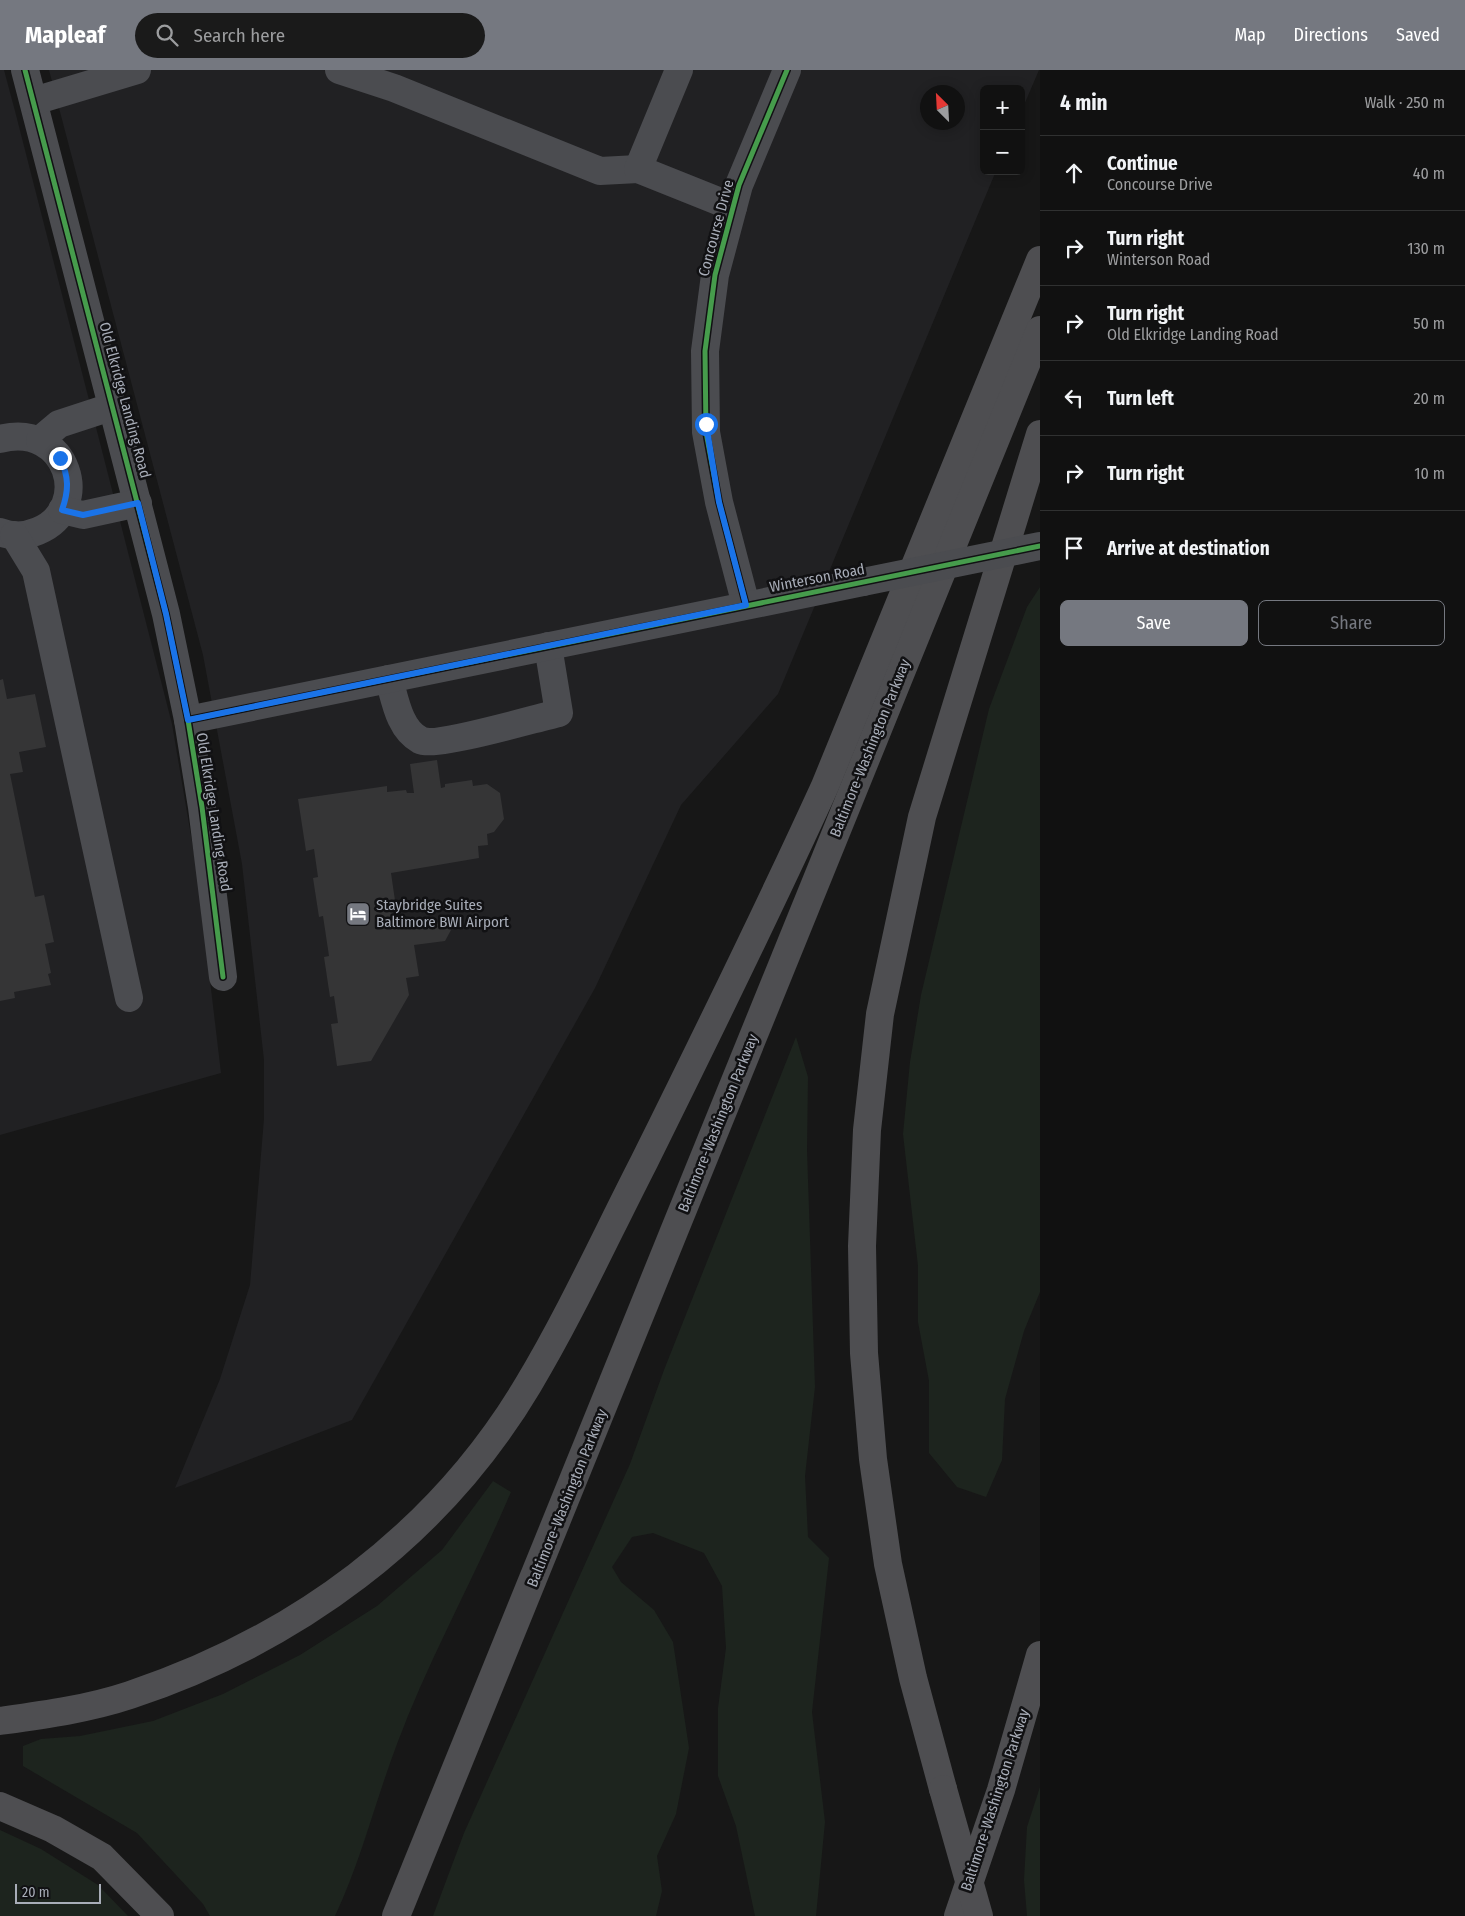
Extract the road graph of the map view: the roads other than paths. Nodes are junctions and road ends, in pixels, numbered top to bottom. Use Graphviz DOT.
graph roads {
  1 [pos="25,70"];
  2 [pos="137,70"];
  3 [pos="339,70"];
  4 [pos="679,70"];
  5 [pos="787,70"];
  6 [pos="34,101"];
  7 [pos="638,169"];
  8 [pos="733,207"];
  9 [pos="1040,260"];
  10 [pos="1040,330"];
  11 [pos="114,406"];
  12 [pos="4,432"];
  13 [pos="1040,434"];
  14 [pos="40,440"];
  15 [pos="138,503"];
  16 [pos="62,510"];
  17 [pos="42,529"];
  18 [pos="7,533"];
  19 [pos="1040,546"];
  20 [pos="36,571"];
  21 [pos="746,605"];
  22 [pos="548,646"];
  23 [pos="389,679"];
  24 [pos="188,720"];
  25 [pos="223,977"];
  26 [pos="130,998"];
  27 [pos="1040,1655"];
  28 [pos="0,1721"];
  29 [pos="0,1806"];
  30 [pos="160,1916"];
  31 [pos="396,1916"];
  32 [pos="958,1916"];
  33 [pos="979,1916"];
  1 -- 6 [label="street, Old Elkridge Landing Road"];
  2 -- 6 [label="street"];
  3 -- 7 [label="street"];
  4 -- 7 [label="street"];
  5 -- 8 [label="street, Concourse Drive"];
  6 -- 11 [label="street, Old Elkridge Landing Road"];
  7 -- 8 [label="street"];
  8 -- 21 [label="street, Concourse Drive"];
  9 -- 28 [label="highway"];
  10 -- 31 [label="highway, Baltimore-Washington Parkway"];
  11 -- 14 [label="street"];
  11 -- 15 [label="street, Old Elkridge Landing Road"];
  12 -- 14 [label="street"];
  13 -- 33 [label="highway, bridge"];
  14 -- 16 [label="street"];
  15 -- 16 [label="street"];
  15 -- 24 [label="street, Old Elkridge Landing Road"];
  16 -- 17 [label="street"];
  17 -- 18 [label="street"];
  17 -- 20 [label="street"];
  18 -- 20 [label="street"];
  19 -- 21 [label="street, Winterson Road, bridge"];
  20 -- 26 [label="street"];
  21 -- 22 [label="street, Winterson Road"];
  22 -- 23 [label="street, Winterson Road"];
  22 -- 23 [label="street"];
  23 -- 24 [label="street, Winterson Road"];
  24 -- 25 [label="street, Old Elkridge Landing Road"];
  27 -- 32 [label="highway, Baltimore-Washington Parkway"];
  29 -- 30 [label="highway"];
}
